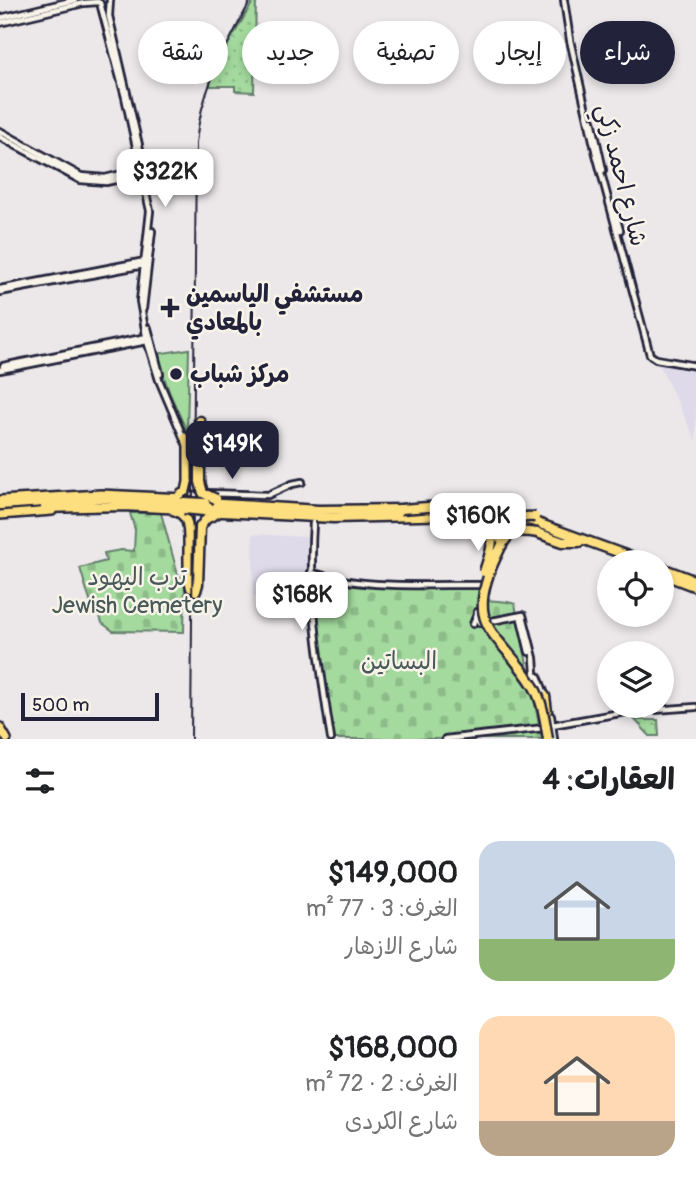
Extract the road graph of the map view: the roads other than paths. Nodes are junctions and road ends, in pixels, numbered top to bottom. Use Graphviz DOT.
graph roads {
  1 [pos="75,0"];
  2 [pos="110,0"];
  3 [pos="565,0"];
  4 [pos="59,2"];
  5 [pos="98,2"];
  6 [pos="0,20"];
  7 [pos="131,114"];
  8 [pos="0,131"];
  9 [pos="135,133"];
  10 [pos="0,137"];
  11 [pos="143,172"];
  12 [pos="91,180"];
  13 [pos="144,263"];
  14 [pos="0,290"];
  15 [pos="143,291"];
  16 [pos="147,339"];
  17 [pos="696,365"];
  18 [pos="0,368"];
  19 [pos="172,411"];
  20 [pos="200,421"];
  21 [pos="187,435"];
  22 [pos="302,482"];
  23 [pos="43,497"];
  24 [pos="182,500"];
  25 [pos="103,502"];
  26 [pos="207,502"];
  27 [pos="0,507"];
  28 [pos="163,507"];
  29 [pos="401,509"];
  30 [pos="222,512"];
  31 [pos="445,516"];
  32 [pos="535,517"];
  33 [pos="459,520"];
  34 [pos="313,523"];
  35 [pos="538,533"];
  36 [pos="579,542"];
  37 [pos="599,550"];
  38 [pos="612,550"];
  39 [pos="625,550"];
  40 [pos="311,572"];
  41 [pos="674,573"];
  42 [pos="327,577"];
  43 [pos="311,578"];
  44 [pos="674,579"];
  45 [pos="696,581"];
  46 [pos="483,583"];
  47 [pos="696,587"];
  48 [pos="479,612"];
  49 [pos="473,624"];
  50 [pos="527,639"];
  51 [pos="535,664"];
  52 [pos="545,696"];
  53 [pos="696,708"];
  54 [pos="552,725"];
  55 [pos="0,727"];
  56 [pos="544,728"];
  57 [pos="7,739"];
  58 [pos="331,739"];
  59 [pos="444,739"];
  60 [pos="549,739"];
  1 -- 4 [label="street"];
  2 -- 5 [label="street"];
  2 -- 7 [label="street"];
  3 -- 17 [label="street, شارع احمد زكي"];
  4 -- 6 [label="street"];
  5 -- 6 [label="street"];
  5 -- 7 [label="street"];
  7 -- 9 [label="street"];
  8 -- 12 [label="street"];
  9 -- 11 [label="street"];
  9 -- 15 [label="street"];
  10 -- 12 [label="street"];
  11 -- 12 [label="street"];
  11 -- 13 [label="street"];
  13 -- 14 [label="street"];
  13 -- 15 [label="street"];
  15 -- 16 [label="street"];
  15 -- 19 [label="street"];
  16 -- 18 [label="street"];
  16 -- 19 [label="street"];
  19 -- 21 [label="street"];
  20 -- 26 [label="highway, bridge"];
  21 -- 24 [label="highway, bridge"];
  22 -- 26 [label="street"];
  23 -- 24 [label="highway"];
  23 -- 25 [label="highway"];
  23 -- 27 [label="highway"];
  24 -- 25 [label="highway"];
  24 -- 26 [label="highway, bridge"];
  24 -- 28 [label="highway"];
  25 -- 27 [label="highway"];
  25 -- 28 [label="highway"];
  26 -- 29 [label="highway"];
  26 -- 30 [label="highway"];
  28 -- 30 [label="highway"];
  29 -- 32 [label="highway, bridge"];
  29 -- 38 [label="highway"];
  30 -- 31 [label="highway"];
  31 -- 33 [label="highway"];
  31 -- 36 [label="highway"];
  32 -- 39 [label="highway"];
  32 -- 46 [label="highway, bridge"];
  33 -- 35 [label="highway"];
  33 -- 46 [label="highway, bridge"];
  34 -- 40 [label="street"];
  35 -- 36 [label="highway"];
  35 -- 60 [label="highway, bridge"];
  36 -- 37 [label="highway"];
  40 -- 42 [label="street"];
  40 -- 43 [label="street"];
  41 -- 45 [label="highway"];
  42 -- 43 [label="street"];
  42 -- 46 [label="street"];
  43 -- 58 [label="street"];
  44 -- 47 [label="highway"];
  46 -- 46 [label="street"];
  46 -- 48 [label="street"];
  46 -- 60 [label="highway, bridge"];
  48 -- 49 [label="street"];
  48 -- 50 [label="street"];
  50 -- 51 [label="street"];
  50 -- 56 [label="street"];
  51 -- 52 [label="street"];
  51 -- 60 [label="street"];
  52 -- 54 [label="street"];
  52 -- 60 [label="highway, bridge"];
  53 -- 54 [label="street"];
  54 -- 60 [label="street"];
  55 -- 57 [label="highway"];
  56 -- 59 [label="street"];
  56 -- 60 [label="street"];
}
